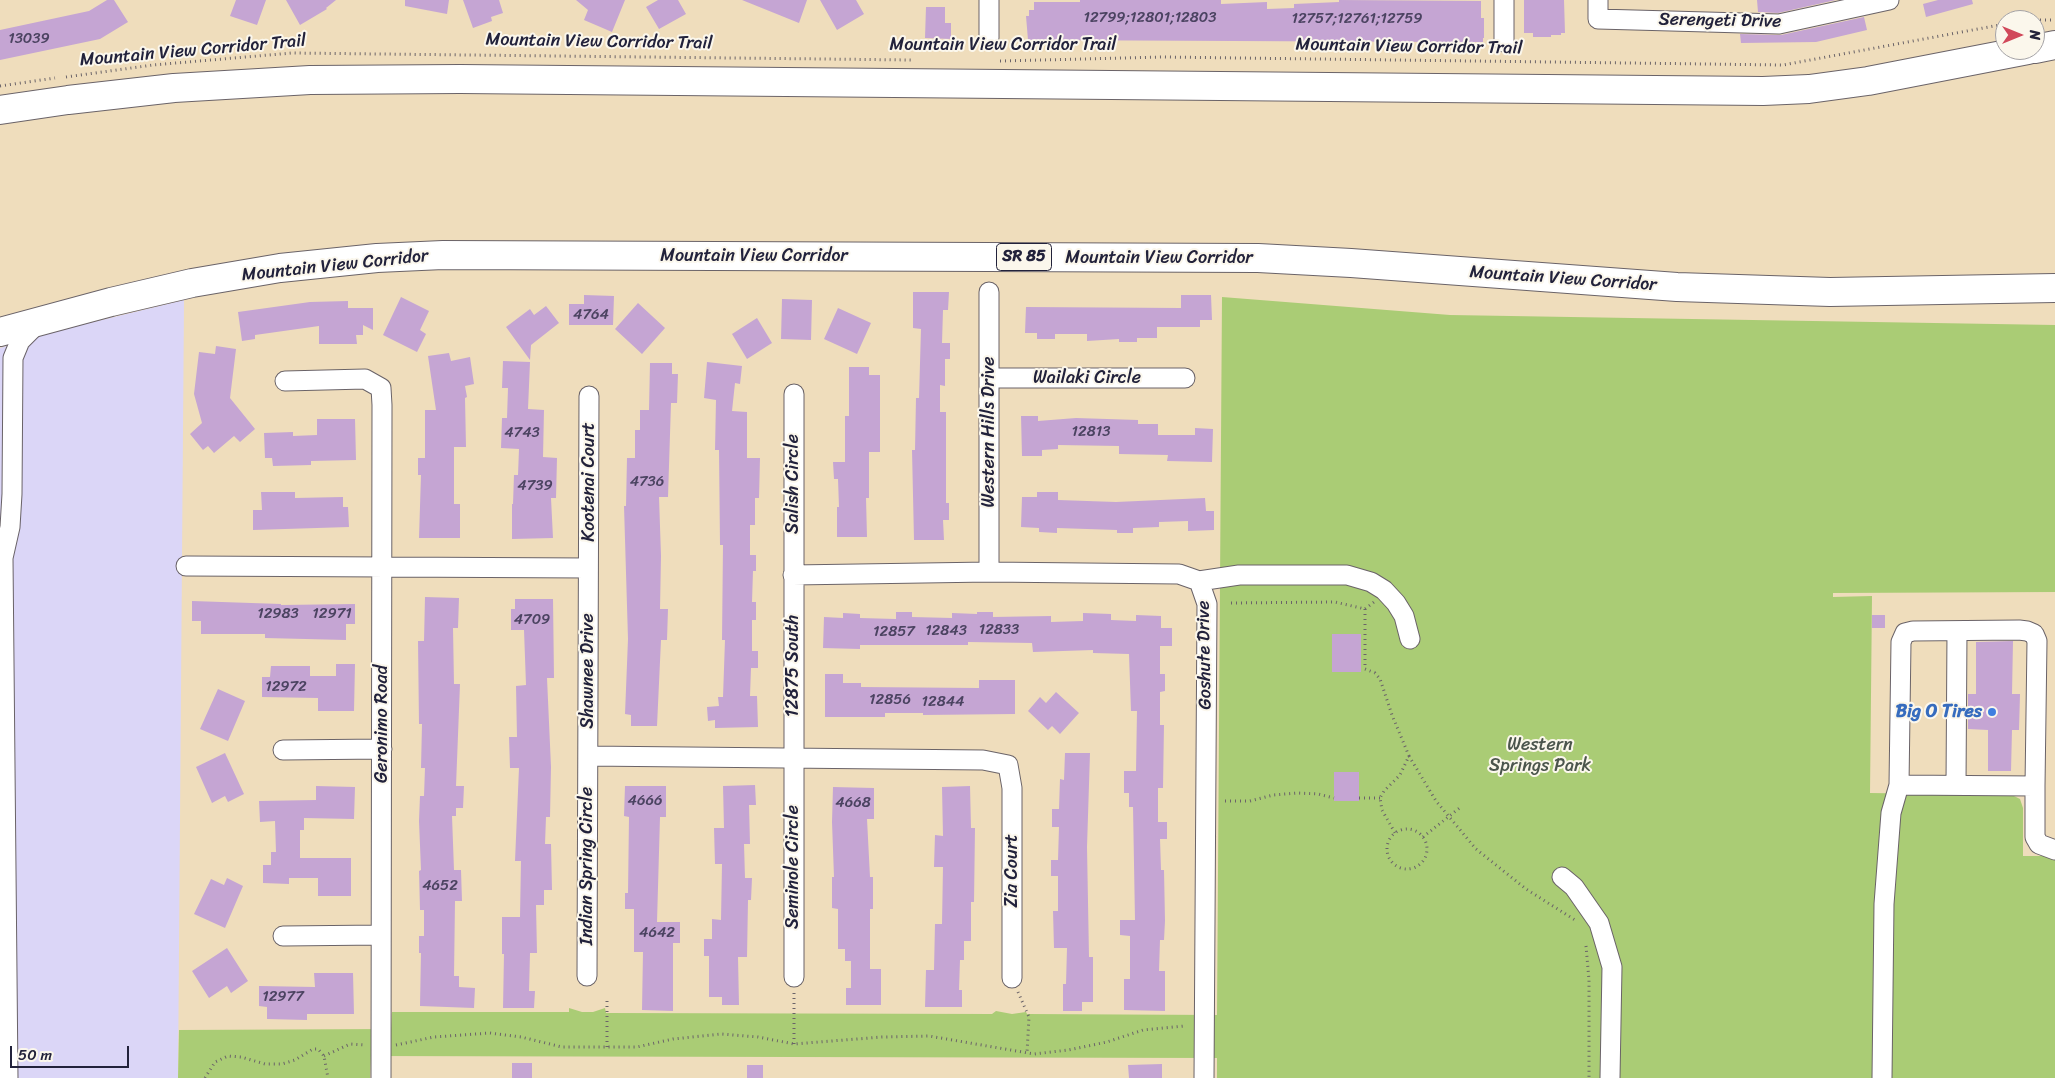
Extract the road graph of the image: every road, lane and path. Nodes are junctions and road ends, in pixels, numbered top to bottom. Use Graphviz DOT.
graph roads {
  1 [pos="989,0"];
  2 [pos="1504,0"];
  3 [pos="1598,0"];
  4 [pos="1879,1"];
  5 [pos="1995,26"];
  6 [pos="989,38"];
  7 [pos="1504,42"];
  8 [pos="1995,56"];
  9 [pos="918,60"];
  10 [pos="997,61"];
  11 [pos="0,86"];
  12 [pos="0,110"];
  13 [pos="2055,288"];
  14 [pos="989,292"];
  15 [pos="40,320"];
  16 [pos="0,332"];
  17 [pos="989,378"];
  18 [pos="1185,378"];
  19 [pos="285,381"];
  20 [pos="794,394"];
  21 [pos="589,396"];
  22 [pos="1,555"];
  23 [pos="186,566"];
  24 [pos="382,567"];
  25 [pos="588,568"];
  26 [pos="989,572"];
  27 [pos="793,574"];
  28 [pos="1199,580"];
  29 [pos="1384,590"];
  30 [pos="1231,602"];
  31 [pos="1364,609"];
  32 [pos="1957,631"];
  33 [pos="1410,639"];
  34 [pos="382,749"];
  35 [pos="283,750"];
  36 [pos="588,756"];
  37 [pos="1409,756"];
  38 [pos="793,757"];
  39 [pos="1899,785"];
  40 [pos="1956,785"];
  41 [pos="2035,786"];
  42 [pos="1334,798"];
  43 [pos="1359,798"];
  44 [pos="1380,798"];
  45 [pos="1225,801"];
  46 [pos="1462,806"];
  47 [pos="1448,818"];
  48 [pos="3,827"];
  49 [pos="1395,833"];
  50 [pos="1423,837"];
  51 [pos="2053,847"];
  52 [pos="1562,877"];
  53 [pos="1578,925"];
  54 [pos="381,935"];
  55 [pos="283,936"];
  56 [pos="1585,938"];
  57 [pos="587,976"];
  58 [pos="794,977"];
  59 [pos="1012,978"];
  60 [pos="607,1001"];
  61 [pos="1184,1026"];
  62 [pos="794,1044"];
  63 [pos="370,1045"];
  64 [pos="393,1045"];
  65 [pos="607,1047"];
  66 [pos="1027,1054"];
  67 [pos="324,1056"];
  68 [pos="8,1078"];
  69 [pos="205,1078"];
  70 [pos="328,1078"];
  71 [pos="381,1078"];
  72 [pos="1204,1078"];
  73 [pos="1589,1078"];
  74 [pos="1610,1078"];
  75 [pos="1882,1078"];
  1 -- 6 [label="street"];
  2 -- 7 [label="street"];
  3 -- 4 [label="street, Serengeti Drive"];
  5 -- 10 [label="path, Mountain View Corridor Trail"];
  8 -- 12 [label="highway"];
  9 -- 11 [label="path, Mountain View Corridor Trail"];
  13 -- 15 [label="highway, Mountain View Corridor / SR 85"];
  14 -- 17 [label="street, Western Hills Drive"];
  15 -- 16 [label="highway, Mountain View Corridor / SR 85"];
  15 -- 22 [label="street"];
  17 -- 18 [label="street, Wailaki Circle"];
  17 -- 26 [label="street, Western Hills Drive"];
  19 -- 24 [label="street, Geronimo Road"];
  20 -- 27 [label="street, Salish Circle"];
  21 -- 25 [label="street, Kootenai Court"];
  22 -- 48 [label="street"];
  23 -- 24 [label="street"];
  24 -- 25 [label="street"];
  24 -- 34 [label="street, Geronimo Road"];
  25 -- 36 [label="street, Shawnee Drive"];
  26 -- 27 [label="street, Goshute Drive"];
  26 -- 28 [label="street, Goshute Drive"];
  27 -- 38 [label="street, 12875 South"];
  28 -- 29 [label="street"];
  28 -- 72 [label="street, Goshute Drive"];
  29 -- 31 [label="path"];
  29 -- 33 [label="street"];
  30 -- 31 [label="path"];
  31 -- 37 [label="path"];
  32 -- 39 [label="street"];
  32 -- 40 [label="street"];
  32 -- 41 [label="street"];
  34 -- 35 [label="street"];
  34 -- 54 [label="street, Geronimo Road"];
  36 -- 38 [label="street"];
  36 -- 57 [label="street, Indian Spring Circle"];
  37 -- 44 [label="path"];
  37 -- 47 [label="path"];
  38 -- 58 [label="street, Seminole Circle"];
  38 -- 59 [label="street, Zia Court"];
  39 -- 40 [label="street"];
  39 -- 75 [label="street"];
  40 -- 41 [label="street"];
  41 -- 51 [label="street"];
  42 -- 45 [label="path"];
  43 -- 44 [label="path"];
  44 -- 49 [label="path"];
  46 -- 47 [label="path"];
  47 -- 50 [label="path"];
  47 -- 53 [label="path"];
  48 -- 68 [label="street"];
  49 -- 50 [label="path"];
  49 -- 50 [label="path"];
  52 -- 74 [label="street"];
  54 -- 55 [label="street"];
  54 -- 71 [label="street, Geronimo Road"];
  56 -- 73 [label="path"];
  58 -- 62 [label="path"];
  59 -- 66 [label="path"];
  60 -- 65 [label="path"];
  61 -- 66 [label="path"];
  62 -- 65 [label="path"];
  62 -- 66 [label="path"];
  63 -- 67 [label="path"];
  64 -- 65 [label="path"];
  67 -- 69 [label="path"];
  67 -- 70 [label="path"];
}
